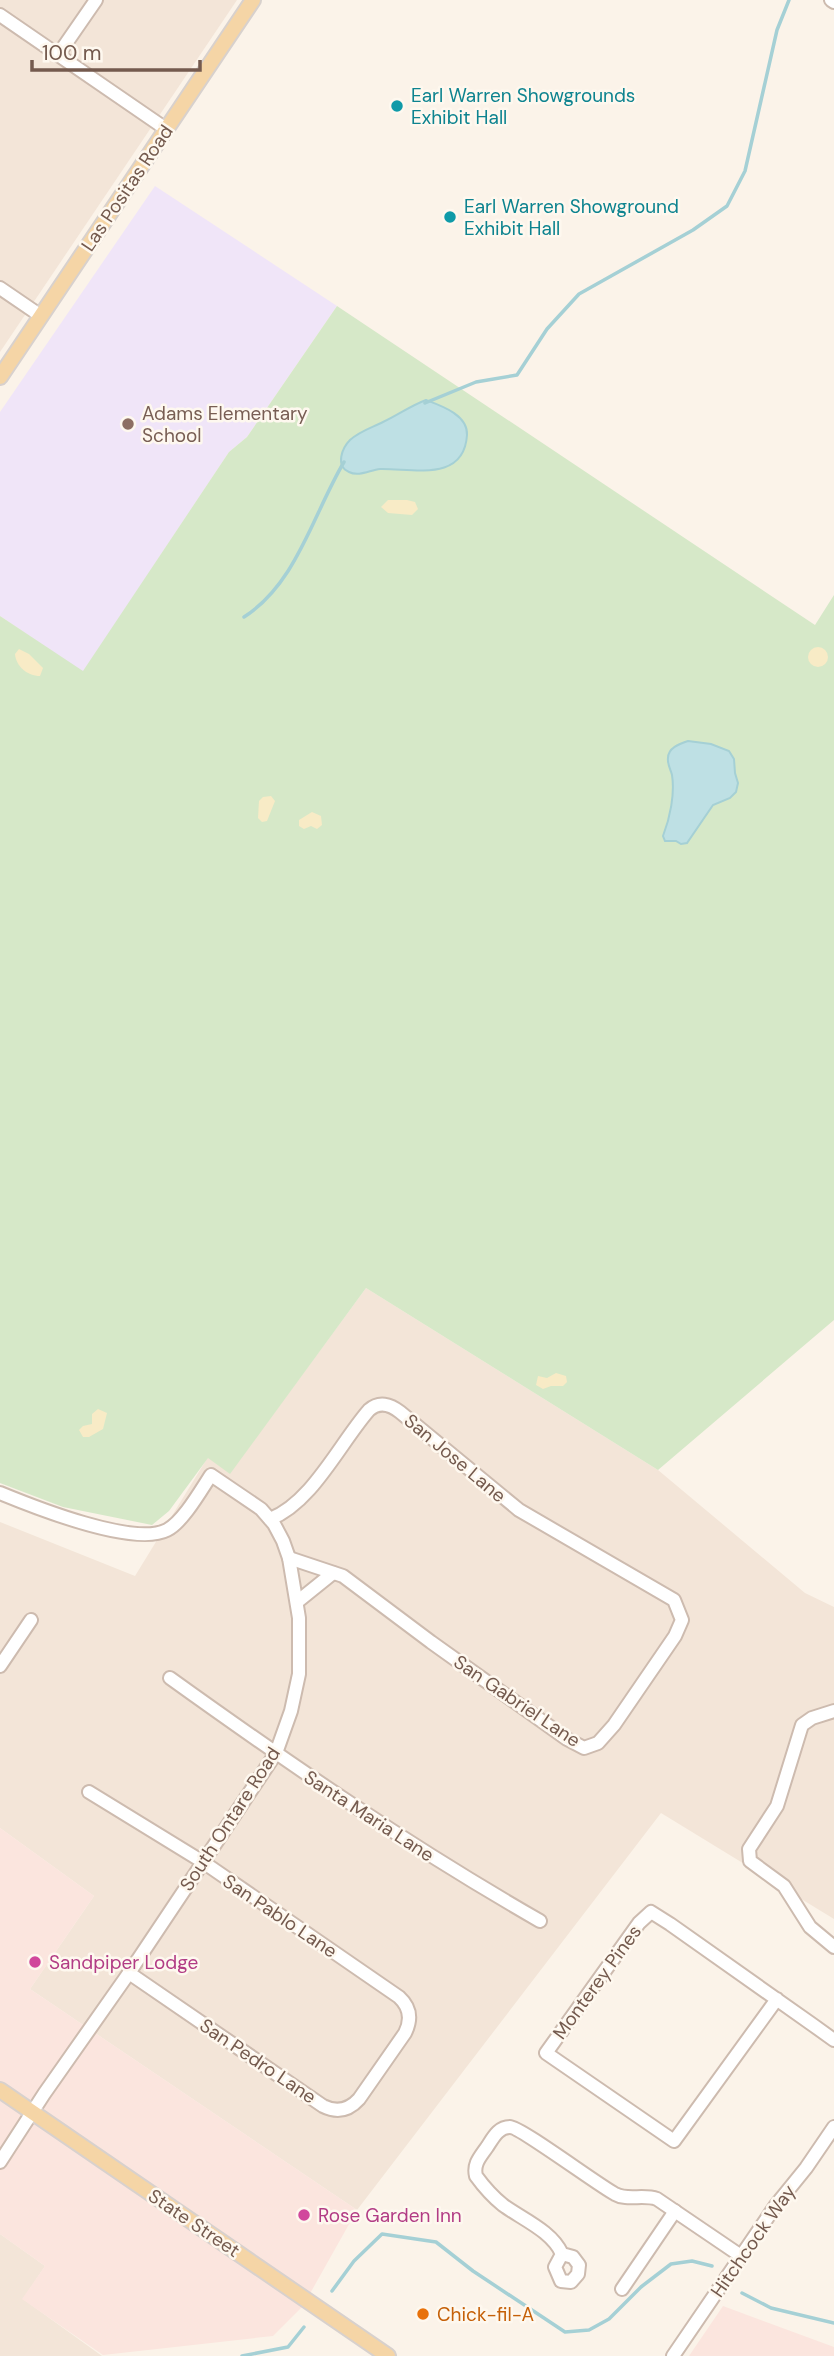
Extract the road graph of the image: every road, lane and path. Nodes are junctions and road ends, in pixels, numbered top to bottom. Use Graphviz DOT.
graph roads {
  1 [pos="96,0"];
  2 [pos="253,0"];
  3 [pos="0,15"];
  4 [pos="58,55"];
  5 [pos="166,129"];
  6 [pos="0,288"];
  7 [pos="41,316"];
  8 [pos="0,377"];
  9 [pos="0,1493"];
  10 [pos="270,1519"];
  11 [pos="289,1558"];
  12 [pos="333,1573"];
  13 [pos="670,1597"];
  14 [pos="297,1602"];
  15 [pos="31,1620"];
  16 [pos="0,1666"];
  17 [pos="170,1678"];
  18 [pos="834,1711"];
  19 [pos="276,1753"];
  20 [pos="89,1792"];
  21 [pos="202,1863"];
  22 [pos="540,1921"];
  23 [pos="834,1947"];
  24 [pos="129,1973"];
  25 [pos="399,1997"];
  26 [pos="777,1999"];
  27 [pos="834,2040"];
  28 [pos="0,2090"];
  29 [pos="32,2112"];
  30 [pos="834,2127"];
  31 [pos="0,2162"];
  32 [pos="675,2211"];
  33 [pos="562,2254"];
  34 [pos="741,2256"];
  35 [pos="622,2289"];
  36 [pos="388,2356"];
  37 [pos="674,2356"];
  1 -- 4 [label="street"];
  2 -- 5 [label="main road, Las Positas Road"];
  3 -- 4 [label="street"];
  4 -- 5 [label="street"];
  5 -- 7 [label="main road, Las Positas Road"];
  6 -- 7 [label="street"];
  7 -- 8 [label="main road, Las Positas Road"];
  9 -- 10 [label="street, South Ontare Road"];
  10 -- 11 [label="street, South Ontare Road"];
  10 -- 13 [label="street, San Jose Lane"];
  11 -- 12 [label="street, San Gabriel Lane"];
  11 -- 14 [label="street, South Ontare Road"];
  12 -- 13 [label="street, San Gabriel Lane"];
  12 -- 14 [label="street"];
  14 -- 19 [label="street, South Ontare Road"];
  15 -- 16 [label="street"];
  17 -- 19 [label="street, Santa Maria Lane"];
  18 -- 23 [label="street"];
  19 -- 21 [label="street, South Ontare Road"];
  19 -- 22 [label="street, Santa Maria Lane"];
  20 -- 21 [label="street, San Pablo Lane"];
  21 -- 24 [label="street, South Ontare Road"];
  21 -- 25 [label="street, San Pablo Lane"];
  24 -- 25 [label="street, San Pedro Lane"];
  24 -- 29 [label="street, South Ontare Road"];
  26 -- 26 [label="street, Monterey Pines"];
  26 -- 27 [label="street"];
  28 -- 29 [label="main road, State Street"];
  29 -- 31 [label="street, South Ontare Road"];
  29 -- 36 [label="main road, State Street"];
  30 -- 34 [label="street, Hitchcock Way"];
  32 -- 33 [label="street"];
  32 -- 34 [label="street"];
  32 -- 35 [label="street"];
  34 -- 37 [label="street, Hitchcock Way"];
}
